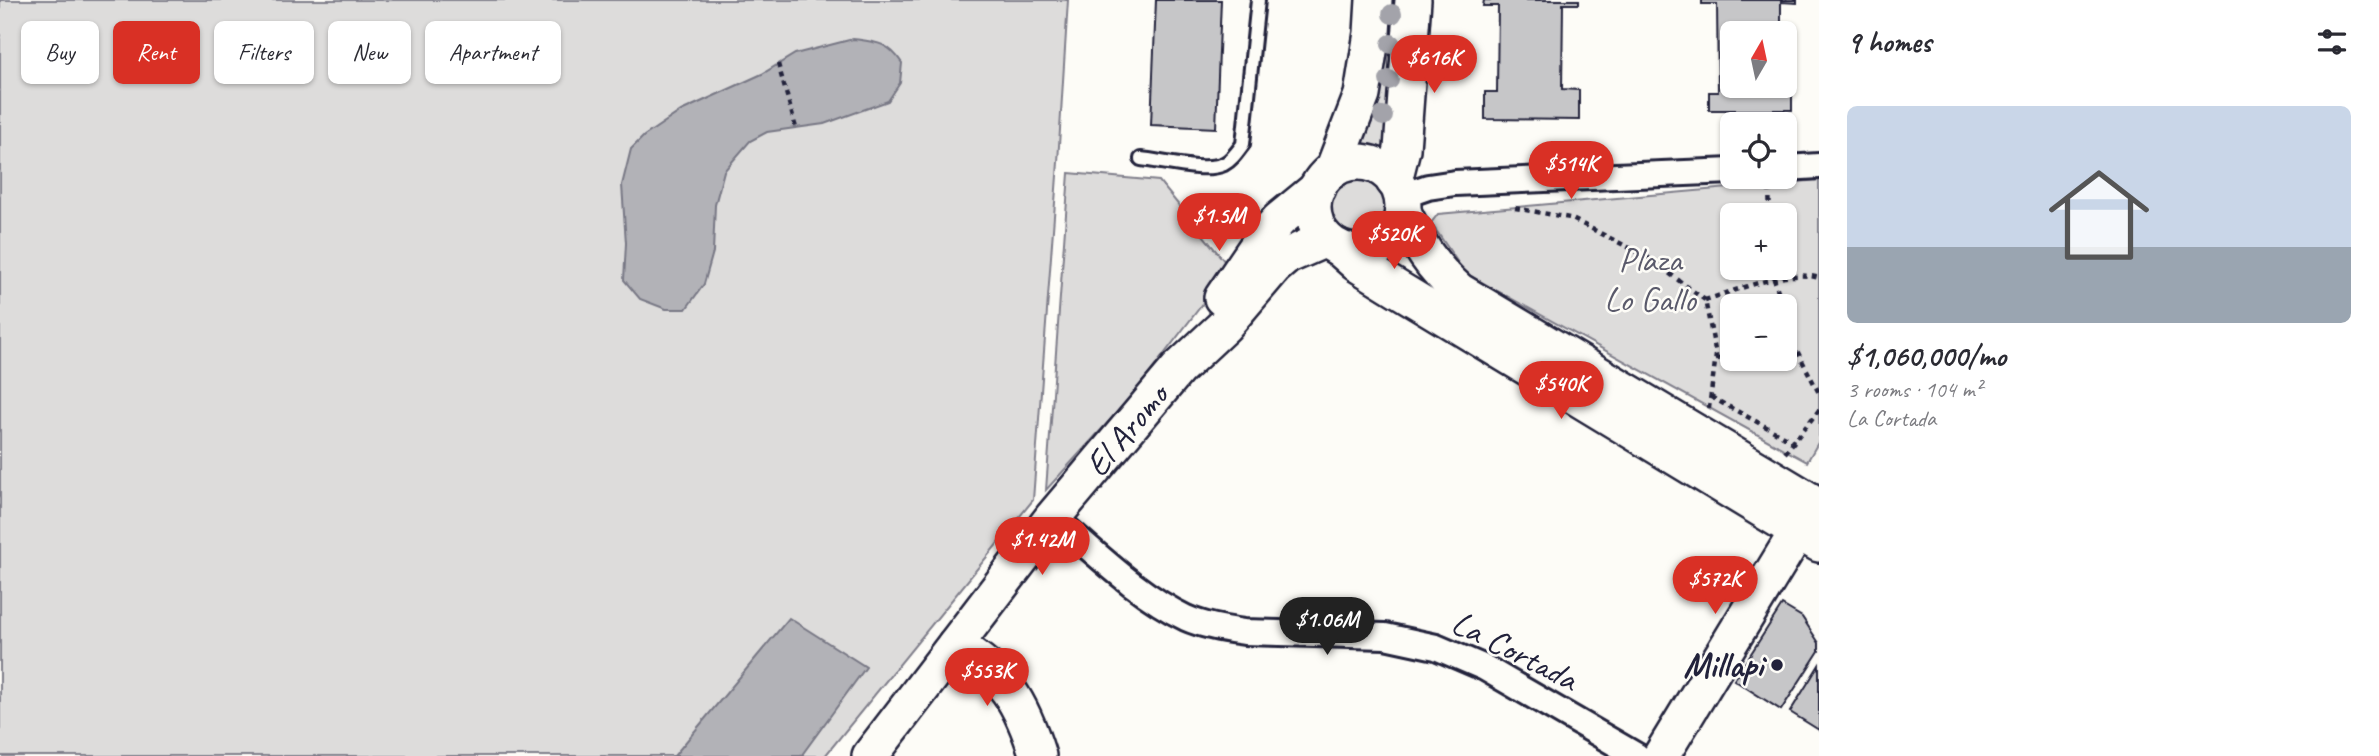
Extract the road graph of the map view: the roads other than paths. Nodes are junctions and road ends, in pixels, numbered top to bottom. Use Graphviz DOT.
graph roads {
  1 [pos="1258,0"];
  2 [pos="1374,0"];
  3 [pos="1413,0"];
  4 [pos="1142,159"];
  5 [pos="1819,166"];
  6 [pos="1797,167"];
  7 [pos="1720,172"];
  8 [pos="1325,179"];
  9 [pos="1400,196"];
  10 [pos="1333,243"];
  11 [pos="1178,369"];
  12 [pos="1814,516"];
  13 [pos="1053,517"];
  14 [pos="955,645"];
  15 [pos="870,756"];
  16 [pos="1038,756"];
  17 [pos="1637,756"];
  18 [pos="1661,756"];
  1 -- 4 [label="lane"];
  2 -- 8 [label="main road"];
  3 -- 9 [label="main road"];
  5 -- 6 [label="street"];
  7 -- 9 [label="street"];
  8 -- 9 [label="main road"];
  8 -- 10 [label="main road"];
  8 -- 11 [label="main road, El Aromo"];
  9 -- 10 [label="main road"];
  9 -- 12 [label="main road"];
  10 -- 11 [label="main road, El Aromo"];
  10 -- 12 [label="main road"];
  11 -- 13 [label="main road, El Aromo"];
  12 -- 18 [label="main road"];
  13 -- 14 [label="main road, El Aromo"];
  13 -- 17 [label="street, La Cortada"];
  14 -- 15 [label="main road, El Aromo"];
  14 -- 16 [label="main road"];
}
